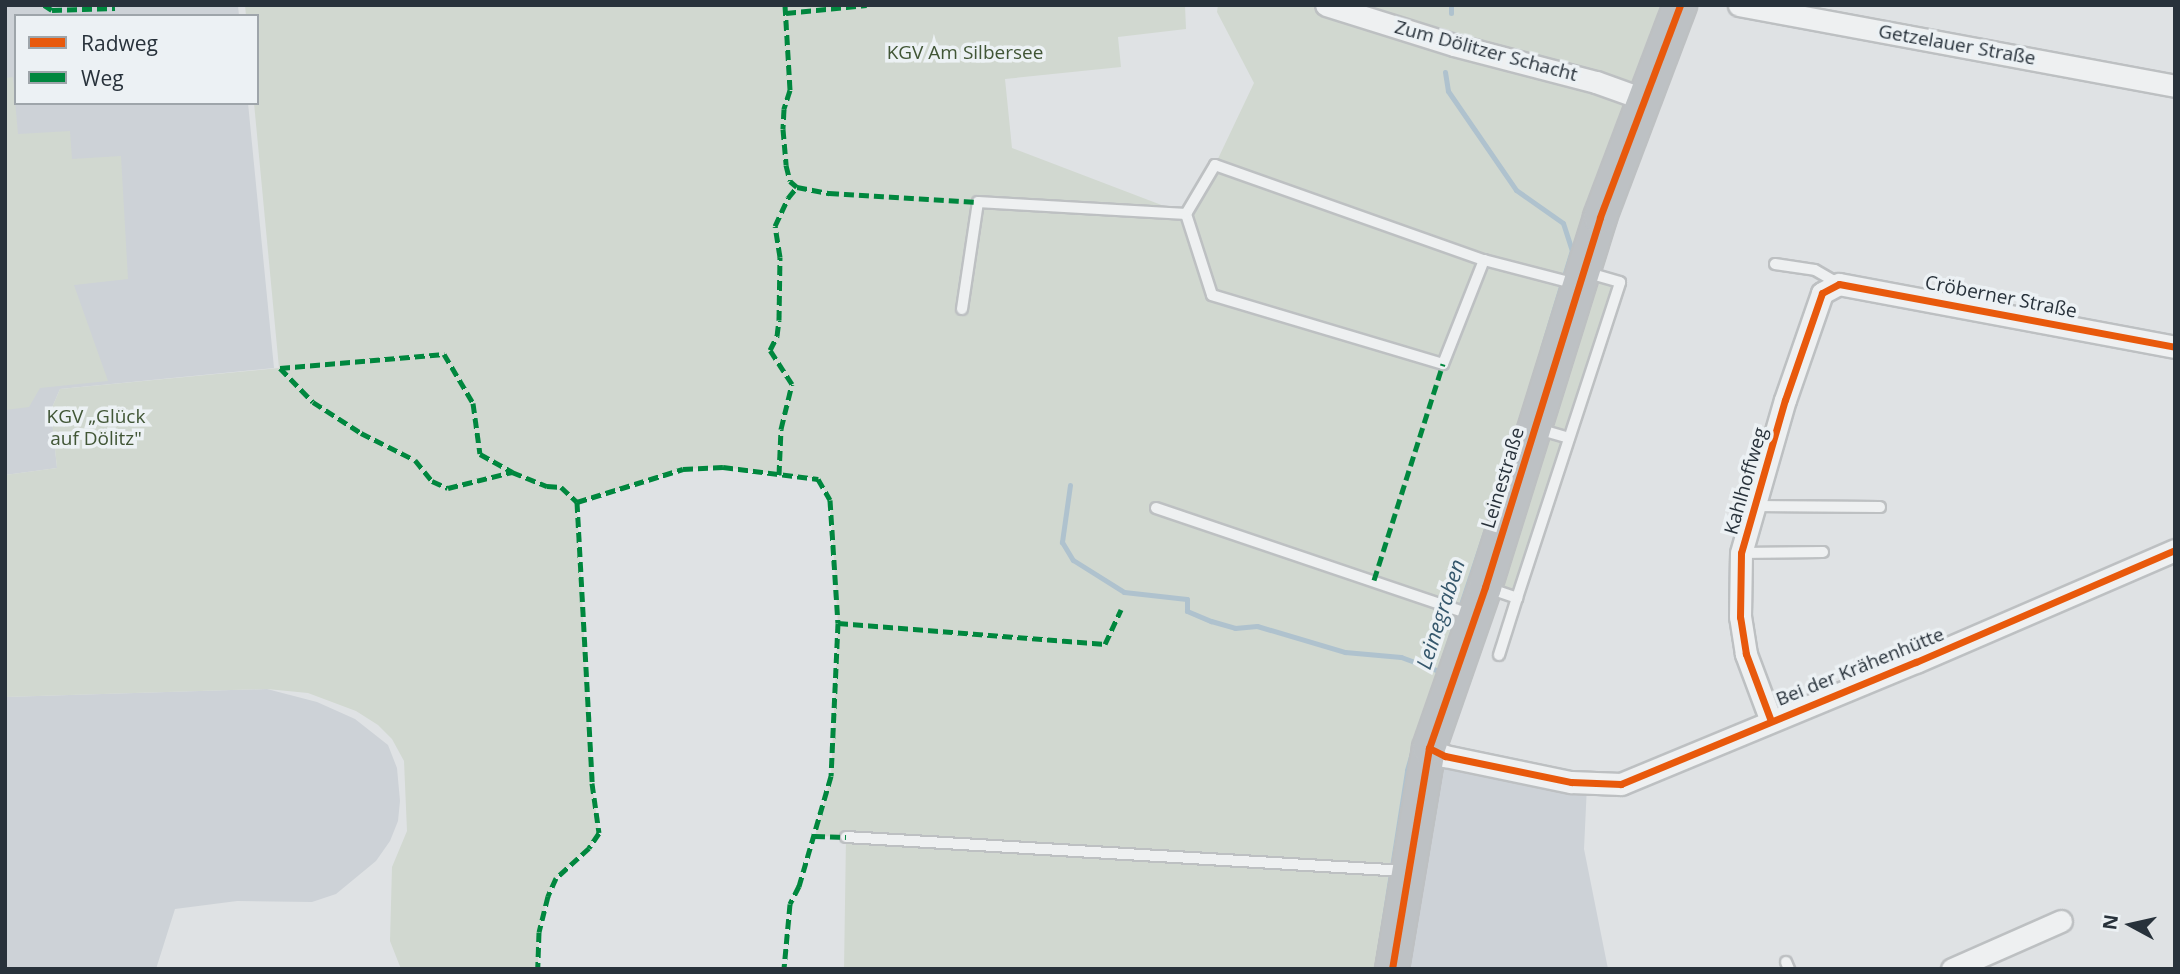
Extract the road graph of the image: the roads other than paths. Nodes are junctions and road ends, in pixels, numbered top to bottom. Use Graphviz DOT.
graph roads {
  1 [pos="1326,5"];
  2 [pos="1680,5"];
  3 [pos="1739,5"];
  4 [pos="2175,86"];
  5 [pos="1646,100"];
  6 [pos="1186,214"];
  7 [pos="1484,260"];
  8 [pos="1775,264"];
  9 [pos="1572,280"];
  10 [pos="1830,288"];
  11 [pos="962,309"];
  12 [pos="2175,347"];
  13 [pos="1535,428"];
  14 [pos="1569,438"];
  15 [pos="1753,506"];
  16 [pos="1880,507"];
  17 [pos="1156,508"];
  18 [pos="2175,550"];
  19 [pos="1823,552"];
  20 [pos="1741,553"];
  21 [pos="1517,598"];
  22 [pos="1470,606"];
  23 [pos="1499,655"];
  24 [pos="1771,721"];
  25 [pos="1429,748"];
  26 [pos="846,837"];
  27 [pos="1397,870"];
  28 [pos="2061,921"];
  29 [pos="1392,969"];
  30 [pos="1952,969"];
  1 -- 5 [label="street, Zum Dölitzer Schacht"];
  2 -- 5 [label="main road, Leinestraße"];
  3 -- 4 [label="street, Getzelauer Straße"];
  5 -- 9 [label="main road, Leinestraße"];
  6 -- 7 [label="lane"];
  6 -- 7 [label="lane"];
  6 -- 11 [label="lane"];
  7 -- 9 [label="lane"];
  8 -- 10 [label="lane"];
  9 -- 13 [label="main road, Leinestraße"];
  9 -- 14 [label="lane"];
  10 -- 12 [label="street, Cröberner Straße"];
  10 -- 15 [label="street, Kahlhoffweg"];
  13 -- 14 [label="lane, Leinestraße"];
  13 -- 22 [label="main road, Leinestraße"];
  14 -- 21 [label="lane"];
  15 -- 16 [label="lane"];
  15 -- 20 [label="street, Kahlhoffweg"];
  17 -- 22 [label="lane"];
  18 -- 24 [label="street, Bei der Krähenhütte"];
  19 -- 20 [label="lane"];
  20 -- 24 [label="street, Kahlhoffweg"];
  21 -- 22 [label="lane"];
  21 -- 23 [label="lane"];
  22 -- 25 [label="main road, Leinestraße"];
  24 -- 25 [label="street, Bei der Krähenhütte"];
  25 -- 27 [label="main road, Leinestraße"];
  26 -- 27 [label="lane"];
  27 -- 29 [label="main road, Leinestraße"];
  28 -- 30 [label="street"];
}
